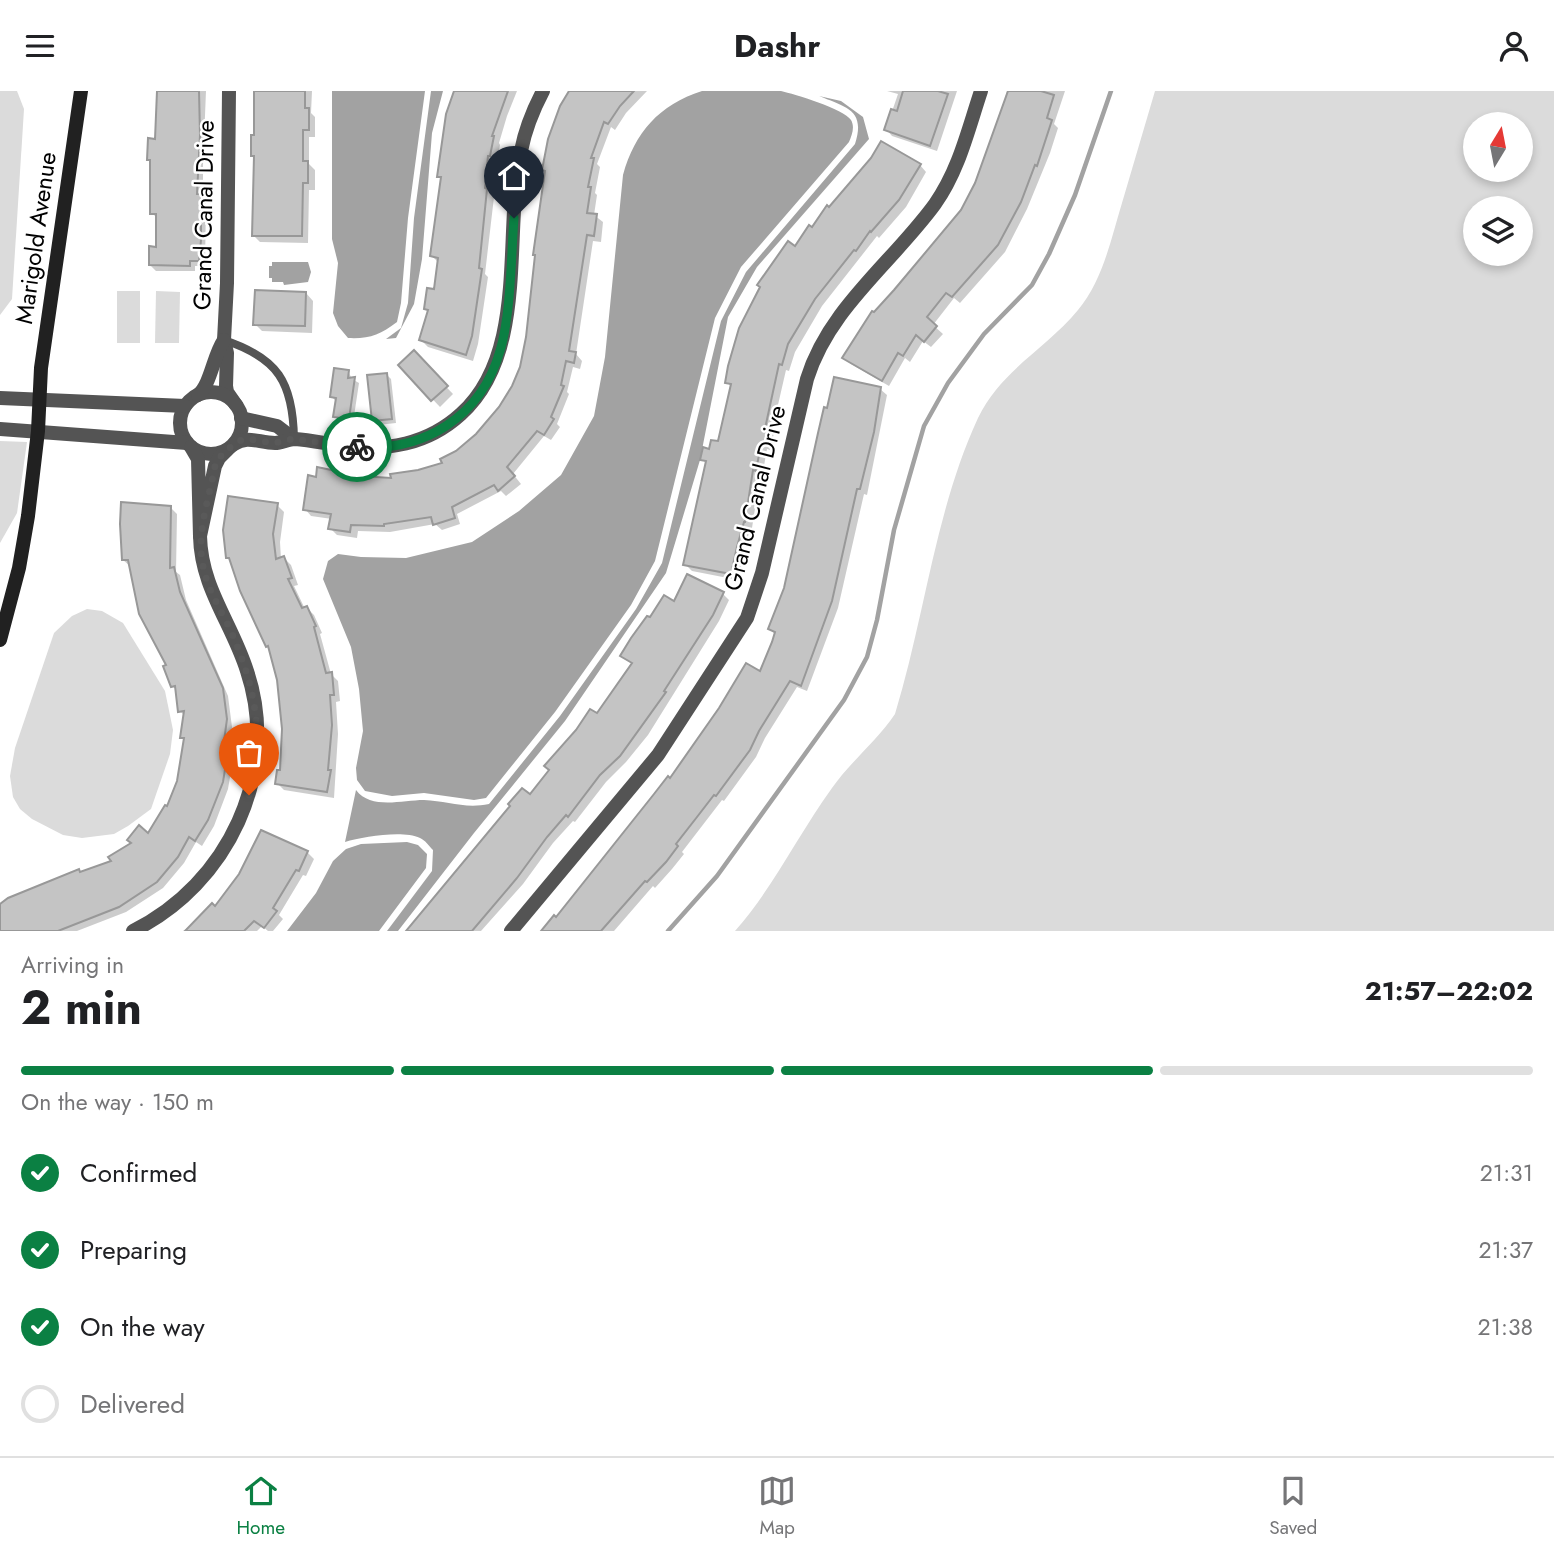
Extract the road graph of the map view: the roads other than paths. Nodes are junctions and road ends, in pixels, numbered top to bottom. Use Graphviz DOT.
graph roads {
  1 [pos="81,91"];
  2 [pos="229,91"];
  3 [pos="543,91"];
  4 [pos="981,91"];
  5 [pos="224,340"];
  6 [pos="198,395"];
  7 [pos="0,398"];
  8 [pos="39,399"];
  9 [pos="185,407"];
  10 [pos="239,411"];
  11 [pos="0,429"];
  12 [pos="38,431"];
  13 [pos="293,439"];
  14 [pos="189,445"];
  15 [pos="231,447"];
  16 [pos="201,536"];
  17 [pos="0,640"];
  18 [pos="133,931"];
  19 [pos="511,931"];
  1 -- 8 [label="main road, Marigold Avenue"];
  2 -- 5 [label="street, Grand Canal Drive"];
  3 -- 13 [label="street"];
  4 -- 19 [label="street, Grand Canal Drive"];
  5 -- 6 [label="street, Grand Canal Drive"];
  5 -- 10 [label="street, Grand Canal Drive"];
  5 -- 13 [label="lane"];
  6 -- 9 [label="street"];
  6 -- 10 [label="street"];
  7 -- 8 [label="street"];
  8 -- 9 [label="street"];
  8 -- 12 [label="main road, Marigold Avenue"];
  9 -- 14 [label="street"];
  10 -- 13 [label="street"];
  10 -- 15 [label="street"];
  11 -- 12 [label="street"];
  12 -- 14 [label="street"];
  12 -- 17 [label="main road, Marigold Avenue"];
  13 -- 15 [label="street"];
  14 -- 15 [label="street"];
  14 -- 16 [label="street"];
  15 -- 16 [label="street"];
  16 -- 18 [label="street"];
}
